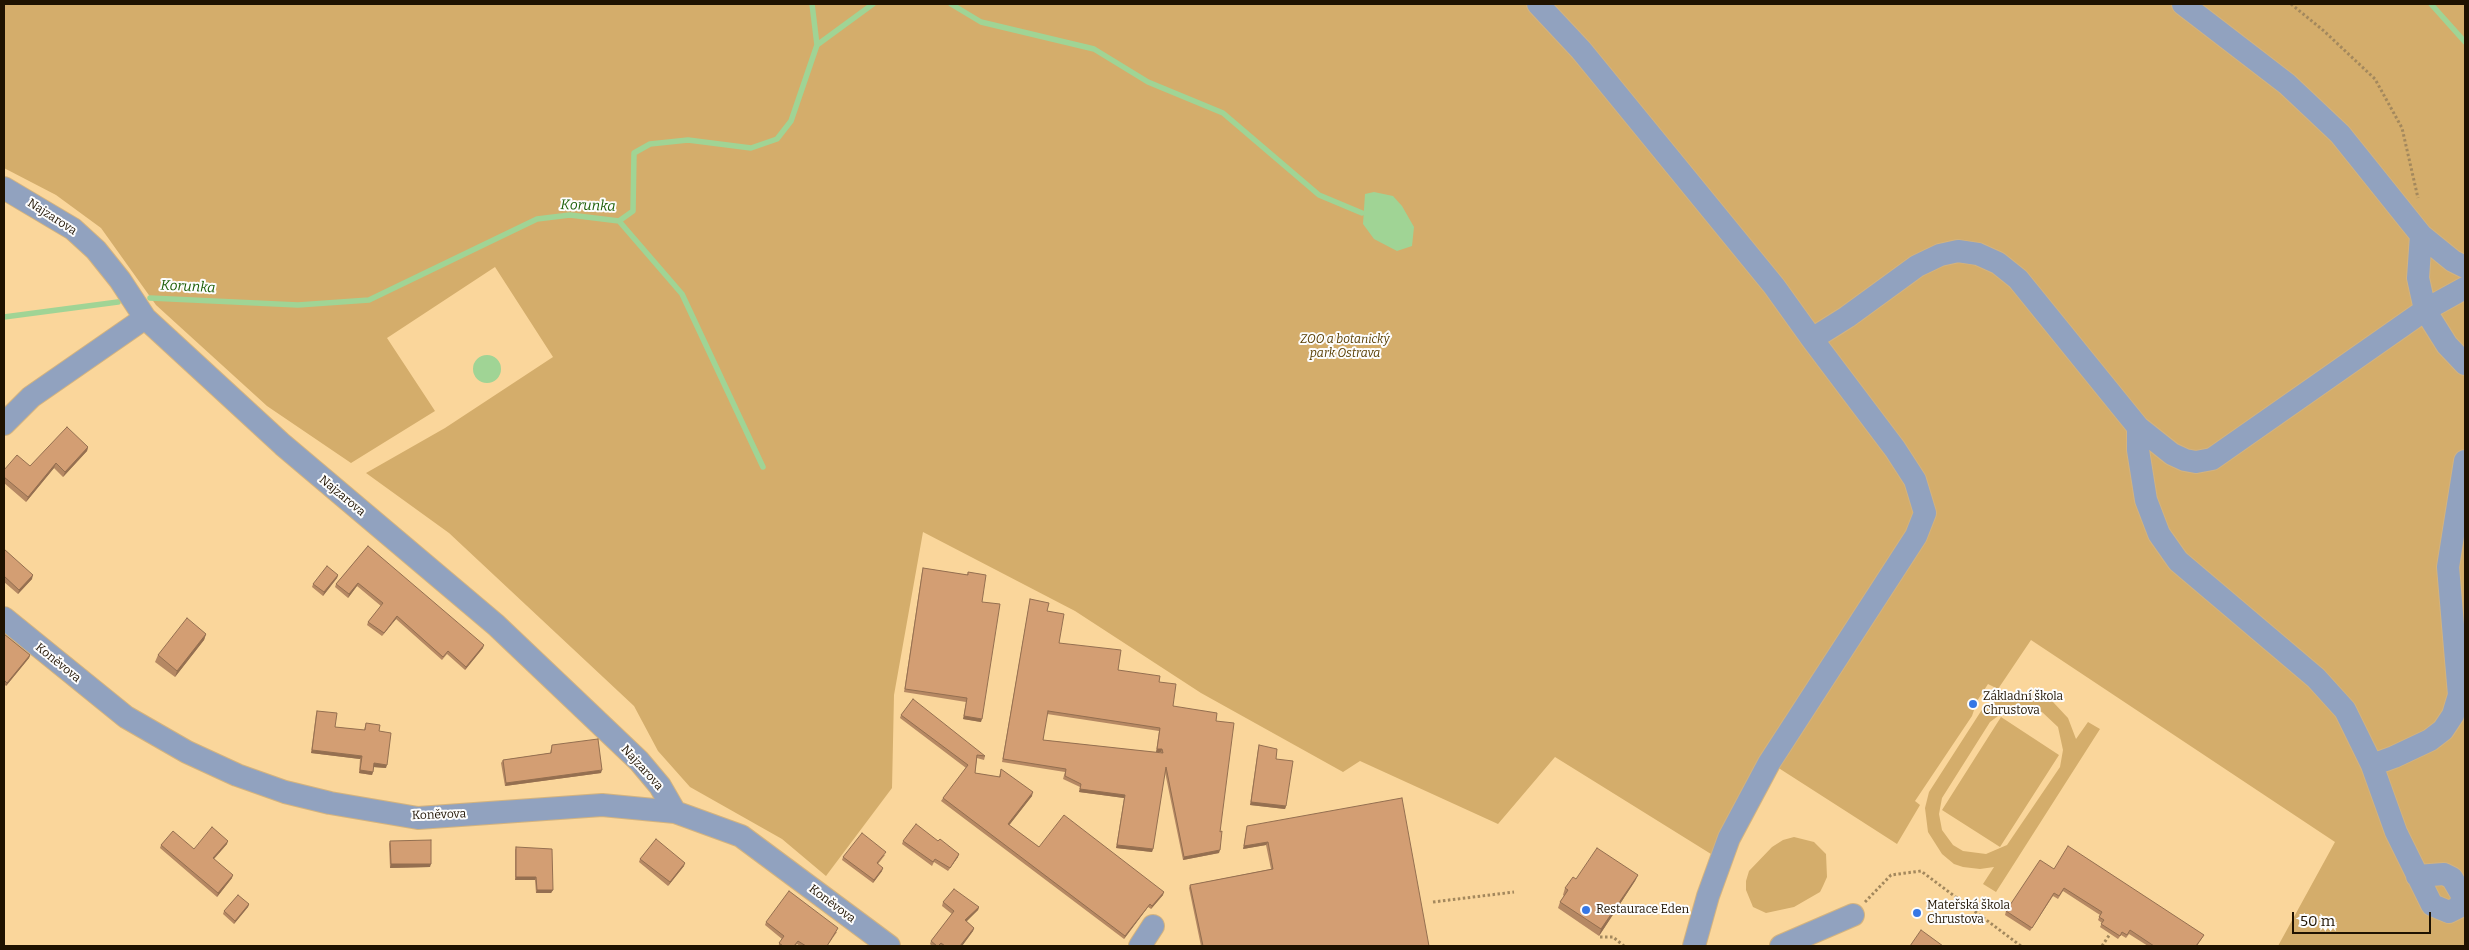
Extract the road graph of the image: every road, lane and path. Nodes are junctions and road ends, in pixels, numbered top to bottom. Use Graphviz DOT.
graph roads {
  1 [pos="1538,4"];
  2 [pos="2184,4"];
  3 [pos="2291,4"];
  4 [pos="4,188"];
  5 [pos="2420,204"];
  6 [pos="2421,236"];
  7 [pos="2465,267"];
  8 [pos="2465,288"];
  9 [pos="2425,310"];
  10 [pos="145,318"];
  11 [pos="1812,339"];
  12 [pos="2465,364"];
  13 [pos="4,424"];
  14 [pos="2138,427"];
  15 [pos="2465,461"];
  16 [pos="4,618"];
  17 [pos="2372,765"];
  18 [pos="675,812"];
  19 [pos="2417,876"];
  20 [pos="1514,892"];
  21 [pos="1433,902"];
  22 [pos="1853,915"];
  23 [pos="1153,926"];
  24 [pos="2110,934"];
  25 [pos="1600,937"];
  26 [pos="889,946"];
  27 [pos="1140,946"];
  28 [pos="1624,946"];
  29 [pos="1694,946"];
  30 [pos="1781,946"];
  31 [pos="2021,946"];
  32 [pos="2102,946"];
  1 -- 11 [label="street"];
  2 -- 6 [label="street"];
  3 -- 5 [label="path"];
  4 -- 10 [label="street, Najzarova"];
  6 -- 7 [label="street"];
  6 -- 9 [label="street"];
  8 -- 9 [label="street"];
  9 -- 12 [label="street"];
  9 -- 14 [label="street"];
  10 -- 13 [label="street"];
  10 -- 18 [label="street, Najzarova"];
  11 -- 14 [label="street"];
  11 -- 29 [label="street"];
  14 -- 17 [label="street"];
  15 -- 17 [label="street"];
  16 -- 18 [label="street, Koněvova"];
  17 -- 19 [label="street"];
  18 -- 26 [label="street, Koněvova"];
  20 -- 21 [label="path"];
  22 -- 30 [label="street"];
  22 -- 31 [label="path"];
  23 -- 27 [label="street"];
  24 -- 32 [label="path"];
  25 -- 28 [label="path"];
}
